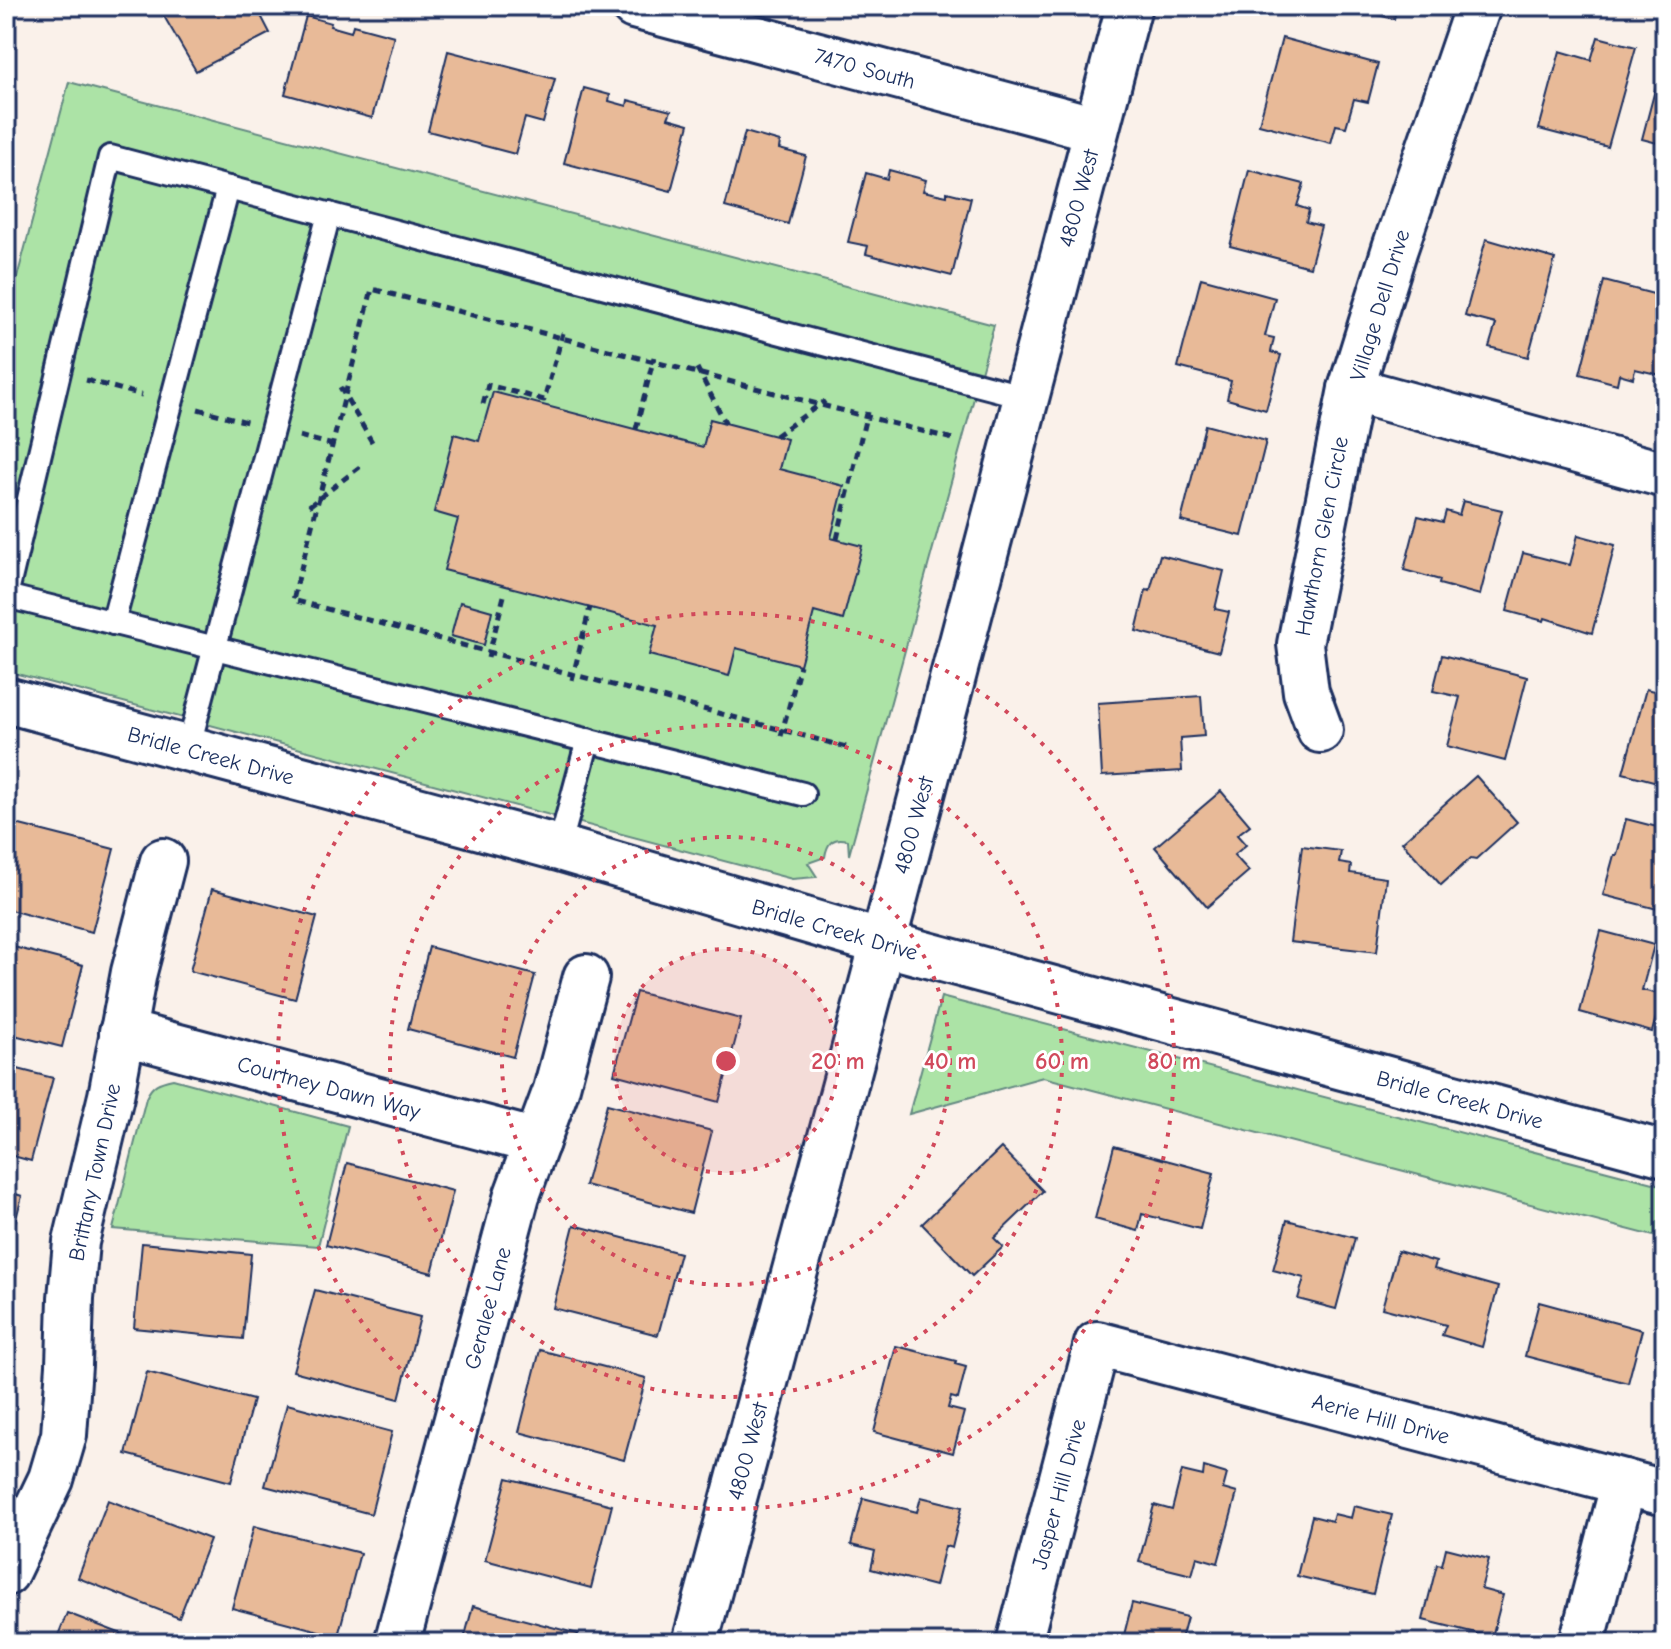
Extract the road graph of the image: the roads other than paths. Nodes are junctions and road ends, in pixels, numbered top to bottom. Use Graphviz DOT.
graph roads {
  1 [pos="634,6"];
  2 [pos="1129,6"];
  3 [pos="1478,6"];
  4 [pos="1096,129"];
  5 [pos="228,188"];
  6 [pos="329,214"];
  7 [pos="1351,389"];
  8 [pos="1026,397"];
  9 [pos="1665,475"];
  10 [pos="113,623"];
  11 [pos="215,648"];
  12 [pos="6,700"];
  13 [pos="1320,730"];
  14 [pos="588,740"];
  15 [pos="188,749"];
  16 [pos="803,794"];
  17 [pos="559,848"];
  18 [pos="163,861"];
  19 [pos="883,943"];
  20 [pos="586,977"];
  21 [pos="122,1032"];
  22 [pos="537,1142"];
  23 [pos="1665,1154"];
  24 [pos="1097,1344"];
  25 [pos="1645,1487"];
  26 [pos="6,1573"];
  27 [pos="397,1643"];
  28 [pos="695,1643"];
  29 [pos="1019,1643"];
  30 [pos="1582,1643"];
  1 -- 4 [label="street, 7470 South"];
  2 -- 4 [label="street, 4800 West"];
  3 -- 7 [label="street, Village Dell Drive"];
  4 -- 8 [label="street, 4800 West"];
  5 -- 6 [label="lane"];
  5 -- 10 [label="lane"];
  5 -- 10 [label="lane"];
  6 -- 8 [label="lane"];
  6 -- 11 [label="lane"];
  7 -- 9 [label="street, Village Dell Drive"];
  7 -- 13 [label="street, Hawthorn Glen Circle"];
  8 -- 19 [label="street, 4800 West"];
  10 -- 11 [label="lane"];
  11 -- 14 [label="lane"];
  11 -- 15 [label="lane"];
  12 -- 15 [label="street, Bridle Creek Drive"];
  14 -- 16 [label="lane"];
  14 -- 17 [label="lane"];
  15 -- 17 [label="street, Bridle Creek Drive"];
  17 -- 19 [label="street, Bridle Creek Drive"];
  18 -- 21 [label="street, Brittany Town Drive"];
  19 -- 23 [label="street, Bridle Creek Drive"];
  19 -- 28 [label="street, 4800 West"];
  20 -- 22 [label="street, Geralee Lane"];
  21 -- 22 [label="street, Courtney Dawn Way"];
  21 -- 26 [label="street, Brittany Town Drive"];
  22 -- 27 [label="street, Geralee Lane"];
  24 -- 25 [label="street, Aerie Hill Drive"];
  24 -- 29 [label="street, Jasper Hill Drive"];
  25 -- 30 [label="street"];
}
